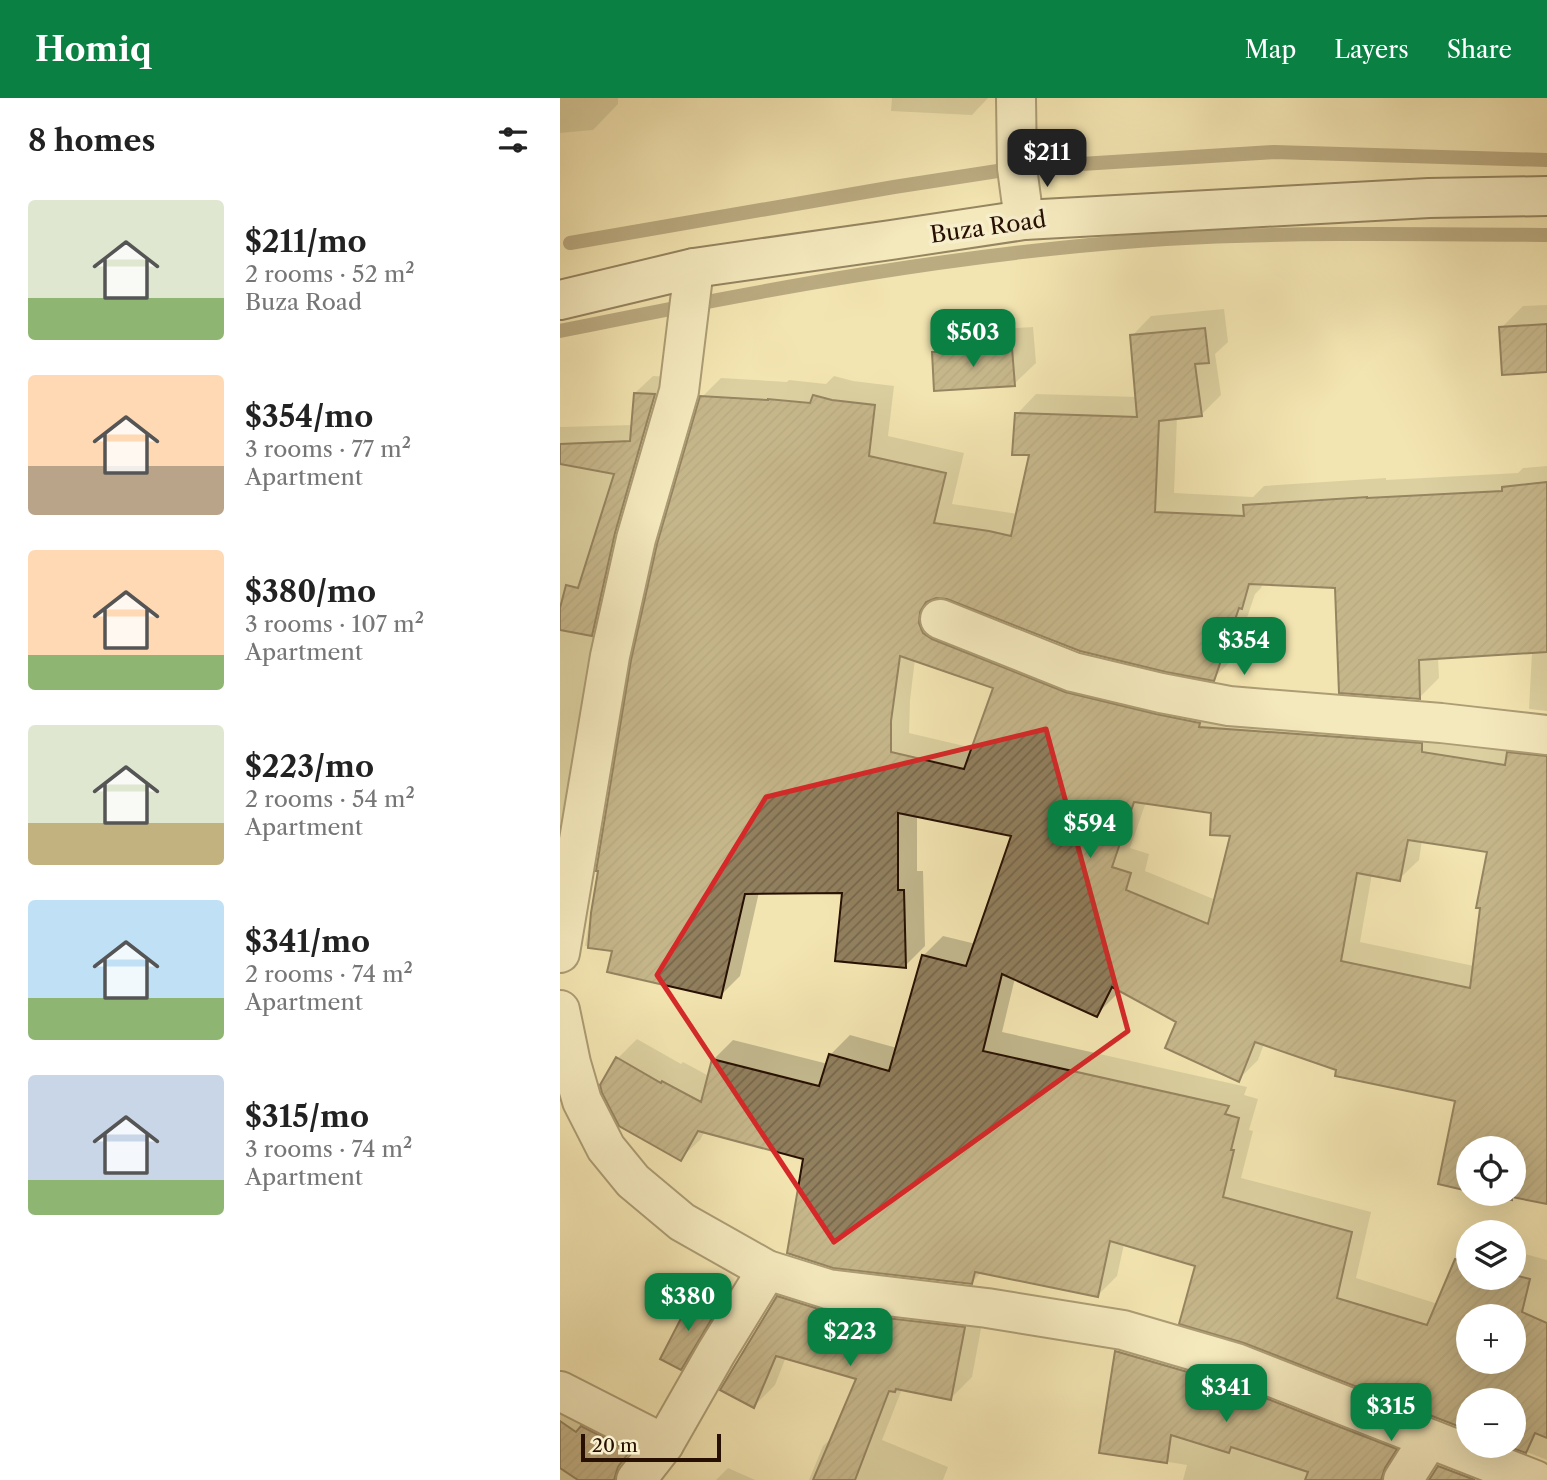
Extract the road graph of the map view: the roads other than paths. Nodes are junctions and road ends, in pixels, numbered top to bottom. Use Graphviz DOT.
graph roads {
  1 [pos="1016,98"];
  2 [pos="1547,196"];
  3 [pos="1024,220"];
  4 [pos="694,268"];
  5 [pos="560,287"];
  6 [pos="560,300"];
  7 [pos="940,619"];
  8 [pos="1547,734"];
  9 [pos="560,953"];
  10 [pos="560,1010"];
  11 [pos="767,1270"];
  12 [pos="560,1391"];
  13 [pos="1429,1439"];
  14 [pos="664,1444"];
  15 [pos="636,1480"];
  16 [pos="1403,1480"];
  17 [pos="1535,1480"];
  1 -- 3 [label="street"];
  2 -- 3 [label="street, Buza Road"];
  3 -- 4 [label="street, Buza Road"];
  4 -- 6 [label="street, Buza Road"];
  4 -- 9 [label="street"];
  5 -- 6 [label="street"];
  7 -- 8 [label="street"];
  10 -- 11 [label="street"];
  11 -- 13 [label="street"];
  11 -- 14 [label="street"];
  12 -- 14 [label="street"];
  13 -- 16 [label="street"];
  13 -- 17 [label="street"];
  14 -- 15 [label="street"];
}
